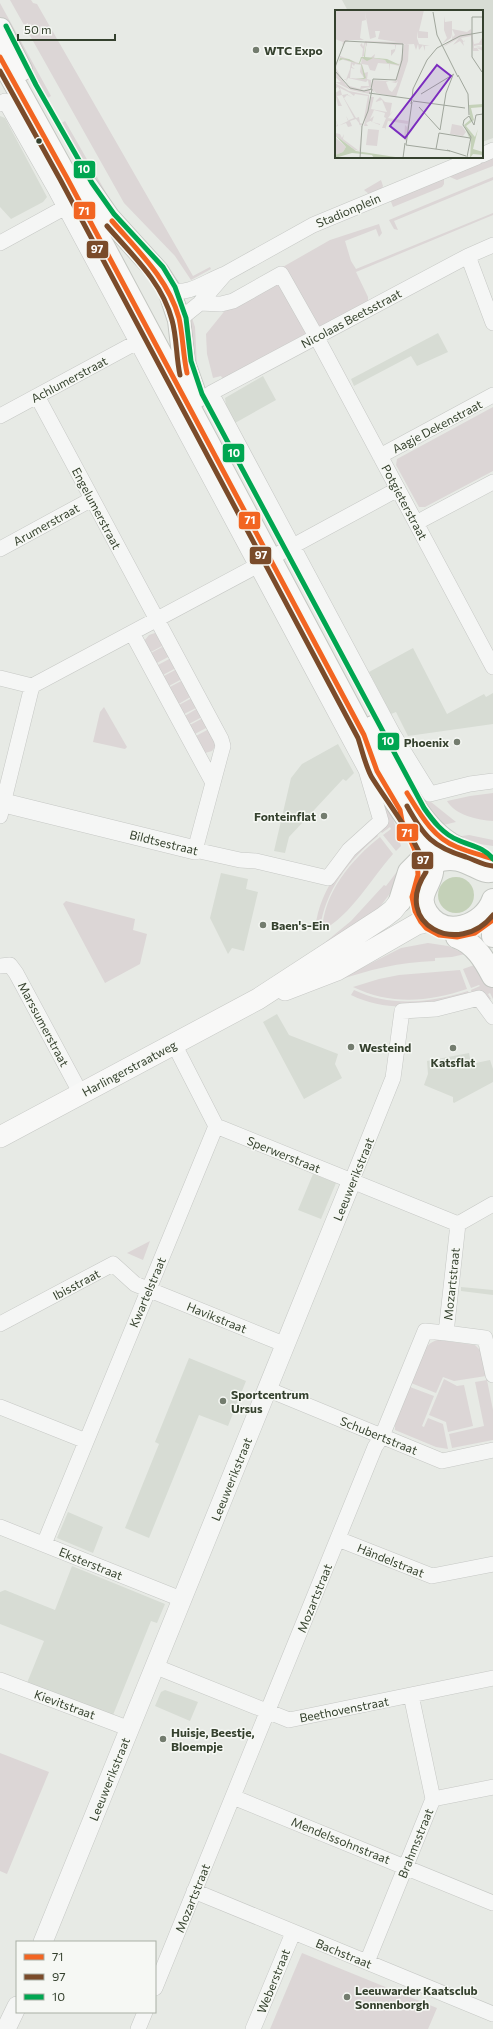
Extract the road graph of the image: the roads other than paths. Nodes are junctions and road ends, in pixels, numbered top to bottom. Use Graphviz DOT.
graph roads {
  1 [pos="0,29"];
  2 [pos="0,57"];
  3 [pos="7,97"];
  4 [pos="493,150"];
  5 [pos="483,155"];
  6 [pos="475,158"];
  7 [pos="72,204"];
  8 [pos="0,243"];
  9 [pos="493,246"];
  10 [pos="468,256"];
  11 [pos="157,271"];
  12 [pos="225,274"];
  13 [pos="120,279"];
  14 [pos="169,290"];
  15 [pos="200,304"];
  16 [pos="141,317"];
  17 [pos="179,320"];
  18 [pos="493,323"];
  19 [pos="316,336"];
  20 [pos="137,342"];
  21 [pos="493,395"];
  22 [pos="37,396"];
  23 [pos="0,416"];
  24 [pos="380,456"];
  25 [pos="493,482"];
  26 [pos="398,489"];
  27 [pos="92,499"];
  28 [pos="416,523"];
  29 [pos="0,550"];
  30 [pos="275,556"];
  31 [pos="156,620"];
  32 [pos="132,633"];
  33 [pos="493,667"];
  34 [pos="0,678"];
  35 [pos="32,686"];
  36 [pos="393,734"];
  37 [pos="382,763"];
  38 [pos="212,781"];
  39 [pos="493,782"];
  40 [pos="404,801"];
  41 [pos="1,807"];
  42 [pos="456,848"];
  43 [pos="195,850"];
  44 [pos="490,867"];
  45 [pos="418,876"];
  46 [pos="491,915"];
  47 [pos="431,926"];
  48 [pos="457,937"];
  49 [pos="493,954"];
  50 [pos="0,967"];
  51 [pos="493,976"];
  52 [pos="258,999"];
  53 [pos="493,1017"];
  54 [pos="174,1044"];
  55 [pos="82,1094"];
  56 [pos="216,1126"];
  57 [pos="0,1137"];
  58 [pos="352,1180"];
  59 [pos="493,1204"];
  60 [pos="458,1224"];
  61 [pos="148,1290"];
  62 [pos="0,1324"];
  63 [pos="446,1333"];
  64 [pos="286,1345"];
  65 [pos="493,1375"];
  66 [pos="267,1389"];
  67 [pos="0,1406"];
  68 [pos="382,1436"];
  69 [pos="86,1441"];
  70 [pos="493,1450"];
  71 [pos="0,1527"];
  72 [pos="338,1539"];
  73 [pos="44,1544"];
  74 [pos="493,1564"];
  75 [pos="182,1599"];
  76 [pos="154,1666"];
  77 [pos="493,1678"];
  78 [pos="0,1680"];
  79 [pos="411,1695"];
  80 [pos="268,1712"];
  81 [pos="130,1729"];
  82 [pos="493,1786"];
  83 [pos="233,1797"];
  84 [pos="433,1799"];
  85 [pos="405,1867"];
  86 [pos="194,1891"];
  87 [pos="493,1903"];
  88 [pos="293,1933"];
  89 [pos="43,1941"];
  90 [pos="366,1962"];
  91 [pos="156,1986"];
  92 [pos="16,2008"];
  93 [pos="145,2013"];
  94 [pos="493,2014"];
  95 [pos="6,2029"];
  96 [pos="138,2029"];
  97 [pos="254,2029"];
  1 -- 11 [label="main road"];
  2 -- 3 [label="main road"];
  3 -- 7 [label="main road"];
  4 -- 5 [label="street"];
  6 -- 12 [label="street, Stadionplein"];
  7 -- 8 [label="street"];
  7 -- 13 [label="main road"];
  7 -- 20 [label="street"];
  9 -- 10 [label="street, Nicolaas Beetsstraat"];
  10 -- 18 [label="street"];
  10 -- 19 [label="street, Nicolaas Beetsstraat"];
  11 -- 13 [label="main road"];
  11 -- 14 [label="main road"];
  12 -- 14 [label="street, Stadionplein"];
  12 -- 15 [label="street, Stadionplein"];
  13 -- 16 [label="main road"];
  14 -- 17 [label="main road"];
  15 -- 17 [label="street, Stadionplein"];
  15 -- 19 [label="street, Potgieterstraat"];
  16 -- 17 [label="main road"];
  16 -- 30 [label="main road"];
  17 -- 30 [label="main road"];
  19 -- 24 [label="street, Potgieterstraat"];
  19 -- 30 [label="street, Nicolaas Beetsstraat"];
  20 -- 22 [label="street, Achlumerstraat"];
  20 -- 30 [label="street"];
  21 -- 24 [label="street, Aagje Dekenstraat"];
  22 -- 23 [label="street, Achlumerstraat"];
  22 -- 27 [label="street, Engelumerstraat"];
  24 -- 26 [label="street, Potgieterstraat"];
  25 -- 28 [label="street"];
  26 -- 28 [label="street, Potgieterstraat"];
  26 -- 30 [label="street"];
  27 -- 29 [label="street, Arumerstraat"];
  27 -- 31 [label="street, Engelumerstraat"];
  28 -- 33 [label="street, Potgieterstraat"];
  30 -- 31 [label="street"];
  30 -- 36 [label="street"];
  30 -- 37 [label="main road"];
  30 -- 43 [label="street, Bildtsestraat"];
  31 -- 32 [label="street"];
  31 -- 38 [label="street, Engelumerstraat"];
  32 -- 35 [label="street"];
  32 -- 38 [label="street"];
  34 -- 35 [label="street"];
  35 -- 41 [label="street"];
  36 -- 37 [label="street"];
  36 -- 39 [label="street"];
  37 -- 40 [label="main road"];
  38 -- 43 [label="street, Engelumerstraat"];
  40 -- 42 [label="main road"];
  40 -- 45 [label="main road"];
  41 -- 43 [label="street, Bildtsestraat"];
  42 -- 44 [label="main road"];
  42 -- 45 [label="main road"];
  44 -- 45 [label="main road"];
  45 -- 47 [label="main road"];
  45 -- 47 [label="main road"];
  45 -- 52 [label="main road, Harlingerstraatweg"];
  46 -- 47 [label="main road"];
  46 -- 48 [label="main road"];
  46 -- 49 [label="main road"];
  47 -- 48 [label="main road"];
  47 -- 52 [label="main road, Harlingerstraatweg"];
  48 -- 51 [label="main road"];
  50 -- 55 [label="street, Marssumerstraat"];
  52 -- 54 [label="main road, Harlingerstraatweg"];
  53 -- 58 [label="street, Leeuwerikstraat"];
  54 -- 55 [label="main road, Harlingerstraatweg"];
  54 -- 56 [label="street"];
  55 -- 57 [label="main road, Harlingerstraatweg"];
  56 -- 58 [label="street, Sperwerstraat"];
  56 -- 61 [label="street, Kwartelstraat"];
  58 -- 60 [label="street, Sperwerstraat"];
  58 -- 64 [label="street, Leeuwerikstraat"];
  59 -- 60 [label="street"];
  60 -- 63 [label="street, Mozartstraat"];
  61 -- 62 [label="street, Ibisstraat"];
  61 -- 64 [label="street, Havikstraat"];
  61 -- 69 [label="street, Kwartelstraat"];
  63 -- 65 [label="street"];
  63 -- 68 [label="street, Mozartstraat"];
  64 -- 66 [label="street, Leeuwerikstraat"];
  66 -- 68 [label="street, Schubertstraat"];
  66 -- 75 [label="street, Leeuwerikstraat"];
  67 -- 69 [label="street"];
  68 -- 70 [label="street, Schubertstraat"];
  68 -- 72 [label="street, Mozartstraat"];
  69 -- 73 [label="street, Kwartelstraat"];
  71 -- 73 [label="street, Eksterstraat"];
  72 -- 74 [label="street, Händelstraat"];
  72 -- 80 [label="street, Mozartstraat"];
  73 -- 75 [label="street, Eksterstraat"];
  75 -- 76 [label="street, Leeuwerikstraat"];
  76 -- 80 [label="street, Beethovenstraat"];
  76 -- 81 [label="street, Leeuwerikstraat"];
  77 -- 79 [label="street, Beethovenstraat"];
  78 -- 81 [label="street, Kievitstraat"];
  79 -- 80 [label="street, Beethovenstraat"];
  79 -- 84 [label="street, Brahmsstraat"];
  80 -- 83 [label="street, Mozartstraat"];
  81 -- 89 [label="street, Leeuwerikstraat"];
  82 -- 84 [label="street"];
  83 -- 85 [label="street, Mendelssohnstraat"];
  83 -- 86 [label="street, Mozartstraat"];
  84 -- 85 [label="street, Brahmsstraat"];
  85 -- 87 [label="street, Mendelssohnstraat"];
  85 -- 90 [label="street, Brahmsstraat"];
  86 -- 88 [label="street, Bachstraat"];
  86 -- 91 [label="street, Mozartstraat"];
  88 -- 90 [label="street, Bachstraat"];
  88 -- 97 [label="street, Weberstraat"];
  90 -- 94 [label="street, Bachstraat"];
  92 -- 95 [label="street"];
  93 -- 96 [label="street"];
}
